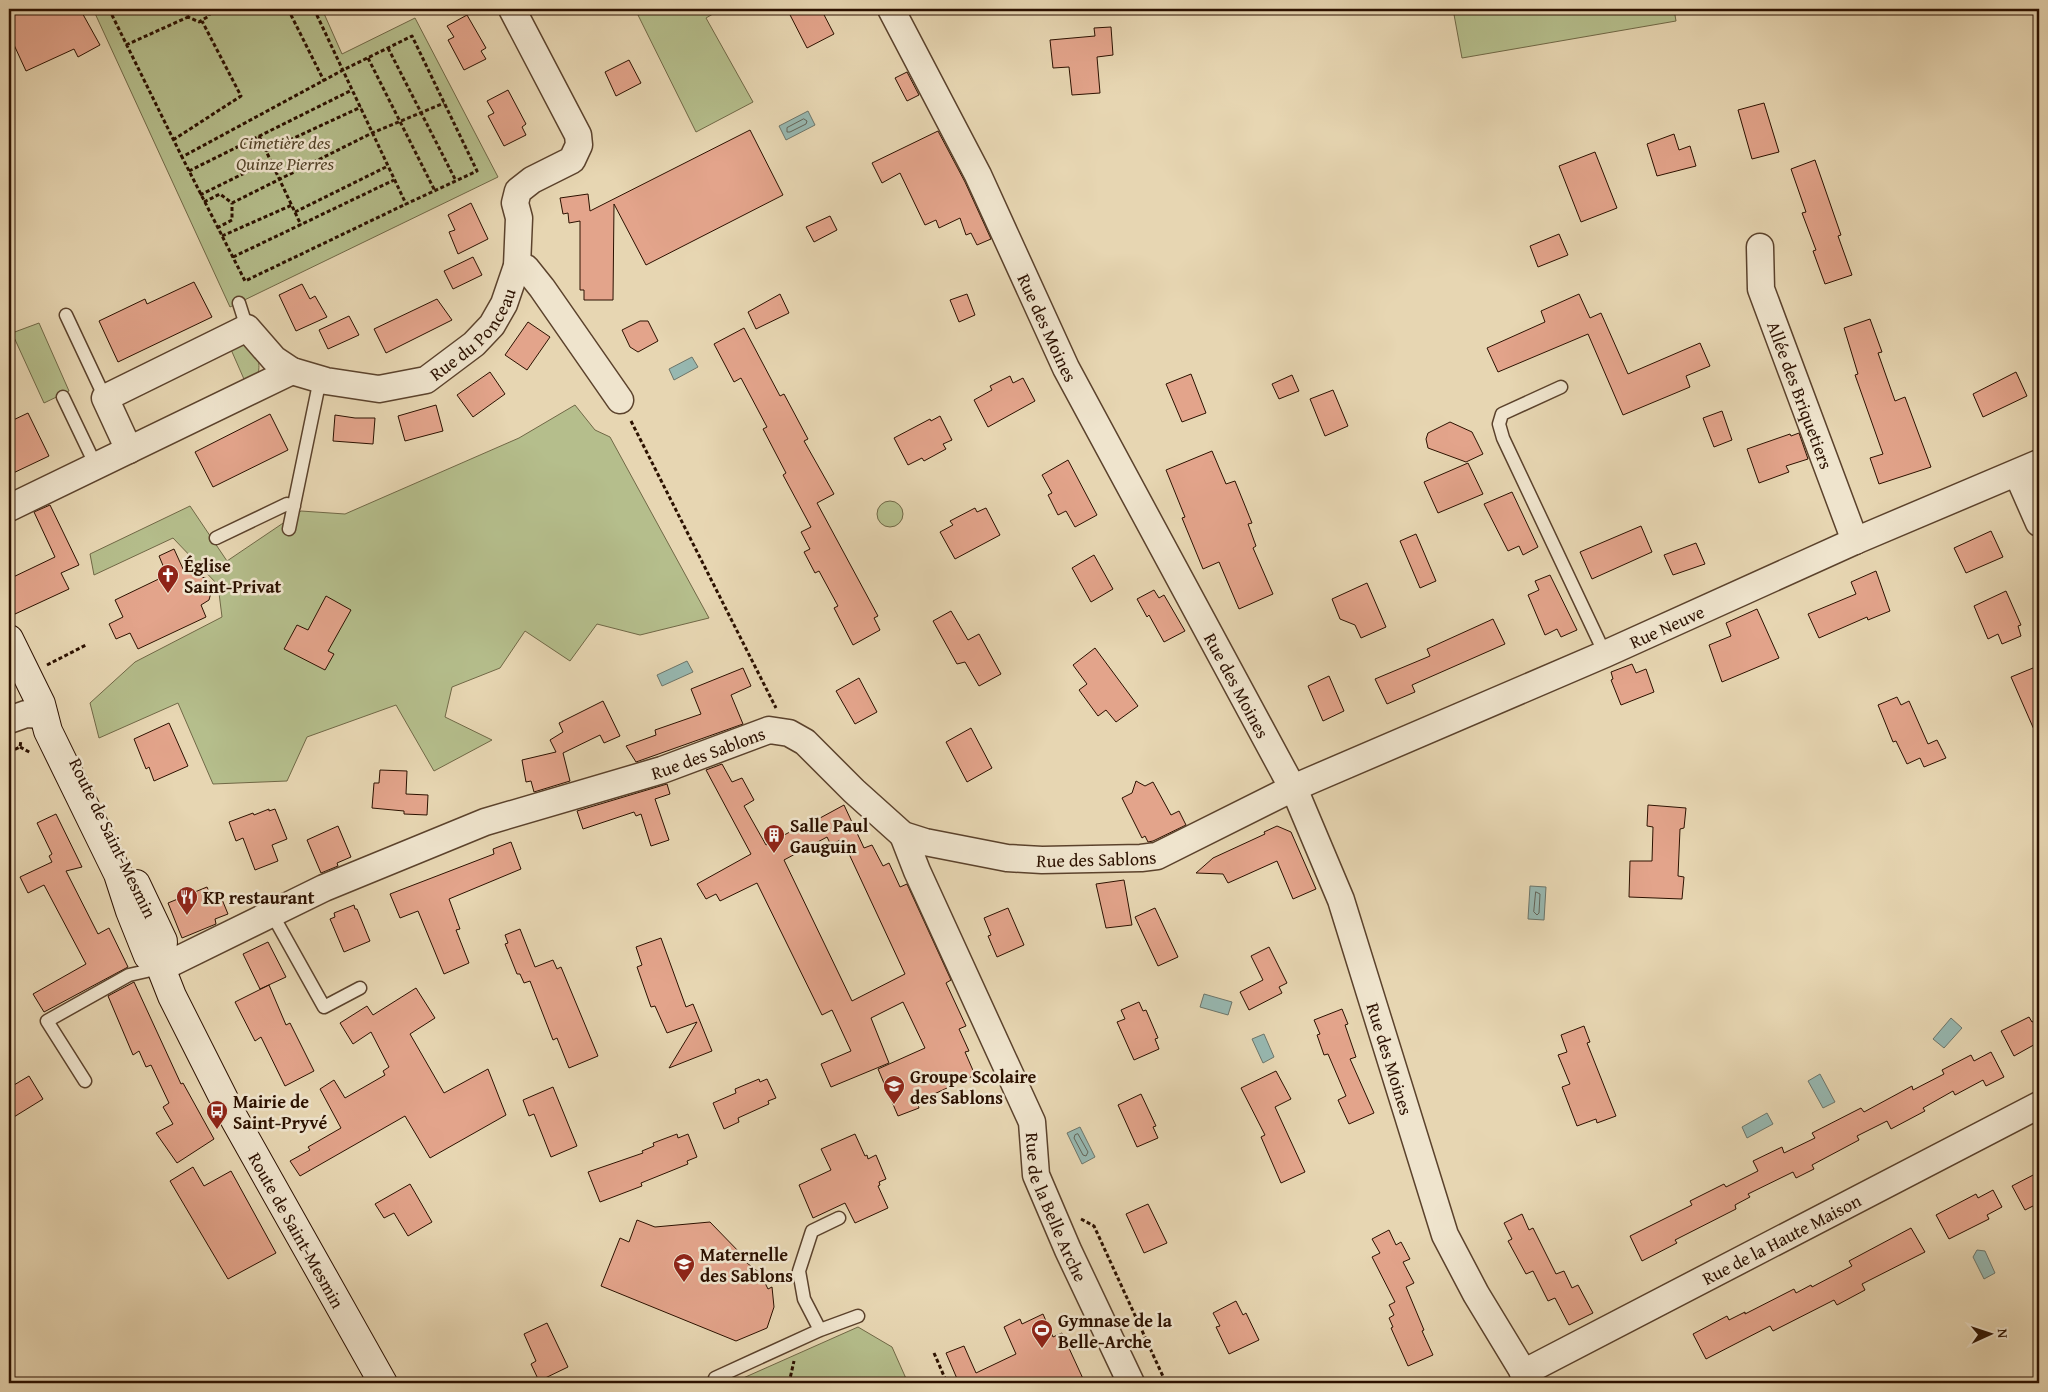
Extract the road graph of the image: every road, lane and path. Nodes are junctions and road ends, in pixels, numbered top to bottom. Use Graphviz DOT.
graph roads {
  1 [pos="109,9"];
  2 [pos="186,9"];
  3 [pos="210,9"];
  4 [pos="288,9"];
  5 [pos="314,9"];
  6 [pos="512,9"];
  7 [pos="892,9"];
  8 [pos="188,16"];
  9 [pos="202,21"];
  10 [pos="126,45"];
  11 [pos="388,48"];
  12 [pos="368,58"];
  13 [pos="343,70"];
  14 [pos="324,81"];
  15 [pos="352,90"];
  16 [pos="444,103"];
  17 [pos="361,107"];
  18 [pos="421,113"];
  19 [pos="401,121"];
  20 [pos="372,133"];
  21 [pos="259,136"];
  22 [pos="173,140"];
  23 [pos="266,151"];
  24 [pos="182,157"];
  25 [pos="270,160"];
  26 [pos="388,166"];
  27 [pos="188,171"];
  28 [pos="280,179"];
  29 [pos="394,180"];
  30 [pos="456,181"];
  31 [pos="435,191"];
  32 [pos="200,194"];
  33 [pos="204,202"];
  34 [pos="232,203"];
  35 [pos="406,204"];
  36 [pos="292,205"];
  37 [pos="295,212"];
  38 [pos="301,225"];
  39 [pos="217,228"];
  40 [pos="222,236"];
  41 [pos="1760,246"];
  42 [pos="233,257"];
  43 [pos="517,266"];
  44 [pos="239,303"];
  45 [pos="66,315"];
  46 [pos="247,328"];
  47 [pos="292,371"];
  48 [pos="320,379"];
  49 [pos="1561,387"];
  50 [pos="63,397"];
  51 [pos="105,398"];
  52 [pos="620,400"];
  53 [pos="129,450"];
  54 [pos="96,466"];
  55 [pos="2028,468"];
  56 [pos="294,506"];
  57 [pos="9,508"];
  58 [pos="2039,523"];
  59 [pos="289,529"];
  60 [pos="216,538"];
  61 [pos="1855,541"];
  62 [pos="9,639"];
  63 [pos="86,645"];
  64 [pos="1605,654"];
  65 [pos="26,675"];
  66 [pos="777,710"];
  67 [pos="44,715"];
  68 [pos="15,728"];
  69 [pos="9,752"];
  70 [pos="1293,788"];
  71 [pos="903,835"];
  72 [pos="272,914"];
  73 [pos="161,968"];
  74 [pos="360,988"];
  75 [pos="85,1081"];
  76 [pos="2039,1105"];
  77 [pos="839,1218"];
  78 [pos="1076,1220"];
  79 [pos="858,1316"];
  80 [pos="820,1330"];
  81 [pos="934,1353"];
  82 [pos="716,1378"];
  83 [pos="1527,1378"];
  84 [pos="382,1383"];
  85 [pos="947,1383"];
  86 [pos="1131,1383"];
  87 [pos="1166,1383"];
  1 -- 10 [label="path"];
  2 -- 8 [label="path"];
  3 -- 9 [label="path"];
  4 -- 14 [label="path"];
  5 -- 13 [label="path"];
  6 -- 43 [label="street, Rue du Ponceau"];
  7 -- 70 [label="street, Rue des Moines"];
  8 -- 9 [label="path"];
  8 -- 10 [label="path"];
  9 -- 22 [label="path"];
  10 -- 22 [label="path"];
  11 -- 12 [label="path"];
  11 -- 16 [label="path"];
  11 -- 18 [label="path"];
  12 -- 13 [label="path"];
  12 -- 19 [label="path"];
  13 -- 14 [label="path"];
  13 -- 15 [label="path"];
  14 -- 24 [label="path"];
  15 -- 17 [label="path"];
  15 -- 21 [label="path"];
  16 -- 18 [label="path"];
  16 -- 30 [label="path"];
  17 -- 20 [label="path"];
  17 -- 23 [label="path"];
  18 -- 19 [label="path"];
  18 -- 30 [label="path"];
  19 -- 20 [label="path"];
  19 -- 31 [label="path"];
  20 -- 26 [label="path"];
  20 -- 28 [label="path"];
  21 -- 23 [label="path"];
  21 -- 27 [label="path"];
  22 -- 24 [label="path"];
  23 -- 25 [label="path"];
  24 -- 27 [label="path"];
  25 -- 28 [label="path"];
  25 -- 32 [label="path"];
  26 -- 29 [label="path"];
  26 -- 37 [label="path"];
  27 -- 32 [label="path"];
  28 -- 34 [label="path"];
  28 -- 36 [label="path"];
  29 -- 35 [label="path"];
  29 -- 38 [label="path"];
  30 -- 31 [label="path"];
  31 -- 35 [label="path"];
  32 -- 33 [label="path"];
  33 -- 34 [label="path"];
  33 -- 39 [label="path"];
  34 -- 39 [label="path"];
  35 -- 42 [label="path"];
  36 -- 37 [label="path"];
  36 -- 40 [label="path"];
  37 -- 38 [label="path"];
  38 -- 42 [label="path"];
  39 -- 40 [label="path"];
  40 -- 42 [label="path"];
  41 -- 61 [label="street, Allée des Briquetiers"];
  43 -- 48 [label="street, Rue du Ponceau"];
  43 -- 52 [label="street, Rue du Ponceau"];
  44 -- 46 [label="lane"];
  45 -- 51 [label="lane"];
  46 -- 47 [label="street, Rue du Ponceau"];
  46 -- 51 [label="street"];
  47 -- 48 [label="street, Rue du Ponceau"];
  47 -- 53 [label="street"];
  48 -- 56 [label="lane"];
  49 -- 64 [label="lane"];
  50 -- 54 [label="lane"];
  51 -- 53 [label="street"];
  52 -- 66 [label="path"];
  53 -- 54 [label="street"];
  54 -- 57 [label="street"];
  55 -- 58 [label="street"];
  55 -- 61 [label="street, Rue Neuve"];
  56 -- 59 [label="lane"];
  56 -- 60 [label="lane"];
  61 -- 64 [label="street, Rue Neuve"];
  62 -- 65 [label="main road, Route de Saint-Mesmin"];
  63 -- 65 [label="path"];
  64 -- 70 [label="street, Rue Neuve"];
  65 -- 67 [label="main road, Route de Saint-Mesmin"];
  67 -- 68 [label="street"];
  67 -- 73 [label="main road, Route de Saint-Mesmin"];
  68 -- 69 [label="path"];
  70 -- 71 [label="street, Rue des Sablons"];
  70 -- 83 [label="street, Rue des Moines"];
  71 -- 72 [label="street, Rue des Sablons"];
  71 -- 86 [label="street, Rue de la Belle Arche"];
  72 -- 73 [label="street, Rue des Sablons"];
  72 -- 74 [label="lane"];
  73 -- 75 [label="lane"];
  73 -- 84 [label="main road, Route de Saint-Mesmin"];
  76 -- 83 [label="street, Rue de la Haute Maison"];
  77 -- 80 [label="lane"];
  78 -- 87 [label="path"];
  79 -- 80 [label="lane"];
  80 -- 82 [label="lane"];
  81 -- 85 [label="path"];
}
